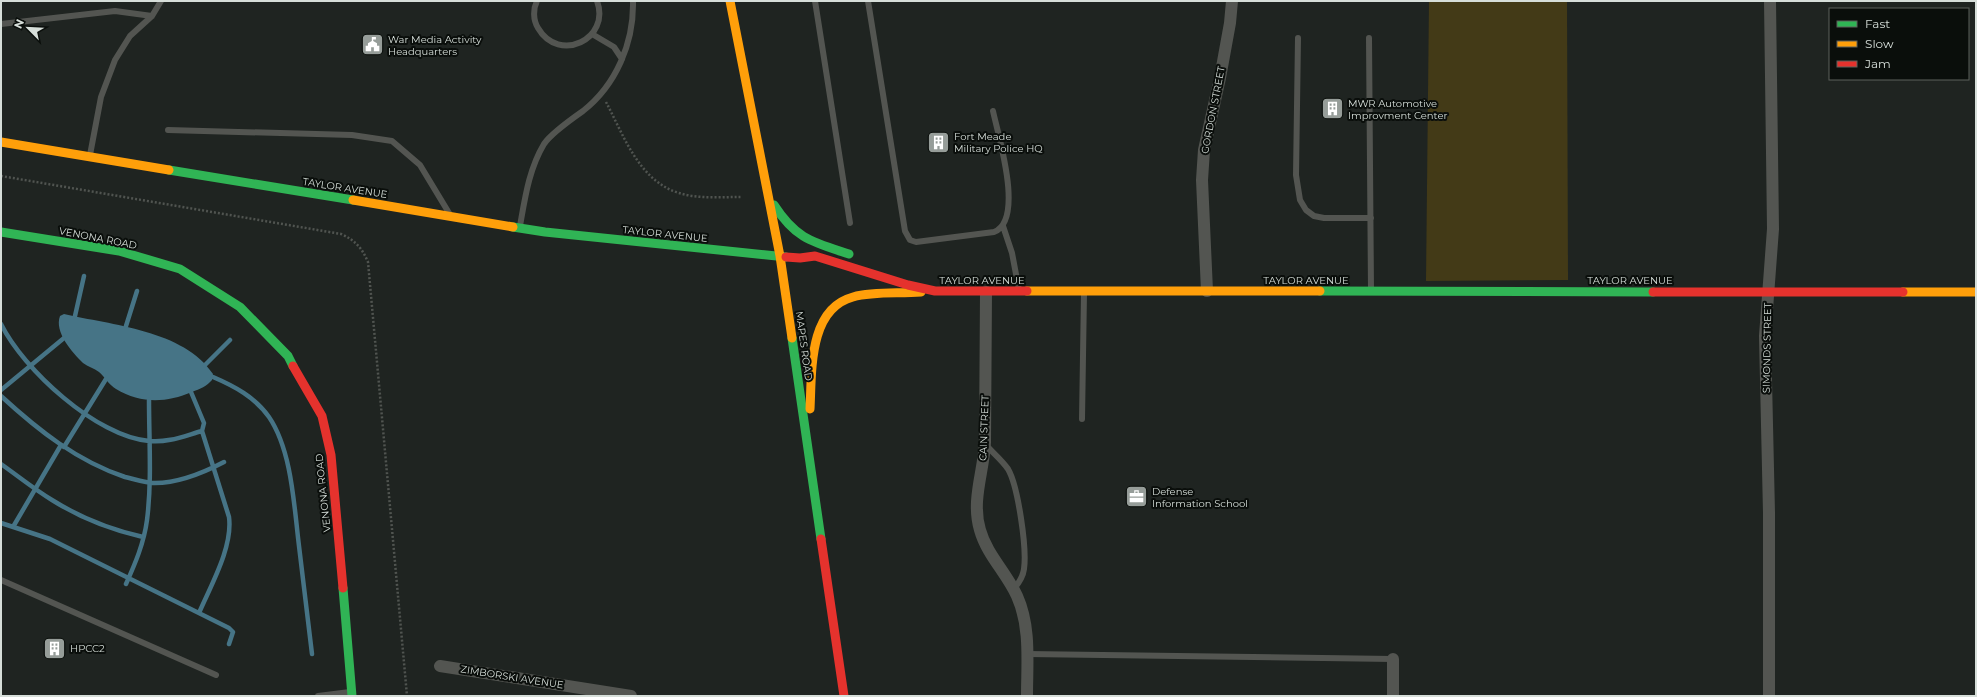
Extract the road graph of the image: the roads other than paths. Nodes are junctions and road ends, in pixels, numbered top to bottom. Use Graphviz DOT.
graph roads {
  1 [pos="161,1"];
  2 [pos="537,1"];
  3 [pos="597,1"];
  4 [pos="633,1"];
  5 [pos="730,1"];
  6 [pos="815,1"];
  7 [pos="868,1"];
  8 [pos="1232,1"];
  9 [pos="1770,1"];
  10 [pos="152,16"];
  11 [pos="1,24"];
  12 [pos="592,34"];
  13 [pos="1298,38"];
  14 [pos="1369,38"];
  15 [pos="622,59"];
  16 [pos="993,111"];
  17 [pos="168,130"];
  18 [pos="1,142"];
  19 [pos="90,157"];
  20 [pos="768,194"];
  21 [pos="451,216"];
  22 [pos="1371,218"];
  23 [pos="850,224"];
  24 [pos="1003,226"];
  25 [pos="520,228"];
  26 [pos="1,232"];
  27 [pos="780,256"];
  28 [pos="859,257"];
  29 [pos="887,268"];
  30 [pos="1371,290"];
  31 [pos="935,291"];
  32 [pos="1019,291"];
  33 [pos="1084,291"];
  34 [pos="1207,291"];
  35 [pos="1768,291"];
  36 [pos="986,292"];
  37 [pos="1976,292"];
  38 [pos="1082,420"];
  39 [pos="985,444"];
  40 [pos="808,448"];
  41 [pos="1,580"];
  42 [pos="1013,590"];
  43 [pos="1027,654"];
  44 [pos="1393,659"];
  45 [pos="440,666"];
  46 [pos="216,675"];
  47 [pos="352,694"];
  48 [pos="318,696"];
  49 [pos="632,696"];
  50 [pos="844,696"];
  51 [pos="1027,696"];
  52 [pos="1393,696"];
  53 [pos="1769,696"];
  1 -- 10 [label="lane"];
  2 -- 12 [label="lane"];
  3 -- 12 [label="lane"];
  4 -- 15 [label="lane"];
  5 -- 20 [label="street, MAPES ROAD"];
  6 -- 23 [label="lane"];
  7 -- 24 [label="lane"];
  8 -- 34 [label="street, GORDON STREET"];
  9 -- 35 [label="street, SIMONDS STREET"];
  10 -- 11 [label="lane"];
  10 -- 19 [label="lane"];
  12 -- 15 [label="lane"];
  13 -- 22 [label="lane"];
  14 -- 22 [label="lane"];
  15 -- 25 [label="lane"];
  16 -- 24 [label="lane"];
  17 -- 21 [label="lane"];
  18 -- 19 [label="street, TAYLOR AVENUE"];
  19 -- 21 [label="street, TAYLOR AVENUE"];
  20 -- 27 [label="street, MAPES ROAD"];
  20 -- 28 [label="street"];
  21 -- 25 [label="street, TAYLOR AVENUE"];
  22 -- 30 [label="lane"];
  24 -- 32 [label="lane"];
  25 -- 27 [label="street, TAYLOR AVENUE"];
  26 -- 47 [label="street, VENONA ROAD"];
  27 -- 31 [label="street, TAYLOR AVENUE"];
  27 -- 40 [label="street, MAPES ROAD"];
  29 -- 31 [label="street"];
  30 -- 34 [label="street, TAYLOR AVENUE"];
  30 -- 35 [label="street, TAYLOR AVENUE"];
  31 -- 36 [label="street, TAYLOR AVENUE"];
  31 -- 40 [label="street"];
  32 -- 33 [label="street, TAYLOR AVENUE"];
  32 -- 36 [label="street, TAYLOR AVENUE"];
  33 -- 34 [label="street, TAYLOR AVENUE"];
  33 -- 38 [label="lane"];
  35 -- 37 [label="street, TAYLOR AVENUE"];
  35 -- 53 [label="street, SIMONDS STREET"];
  36 -- 39 [label="street, CAIN STREET"];
  39 -- 42 [label="street, CAIN STREET"];
  39 -- 42 [label="lane"];
  40 -- 50 [label="street, MAPES ROAD"];
  41 -- 46 [label="lane"];
  42 -- 43 [label="street, CAIN STREET"];
  43 -- 44 [label="lane"];
  43 -- 51 [label="street, CAIN STREET"];
  44 -- 52 [label="street"];
  45 -- 49 [label="street, ZIMBORSKI AVENUE"];
  47 -- 48 [label="lane"];
}
